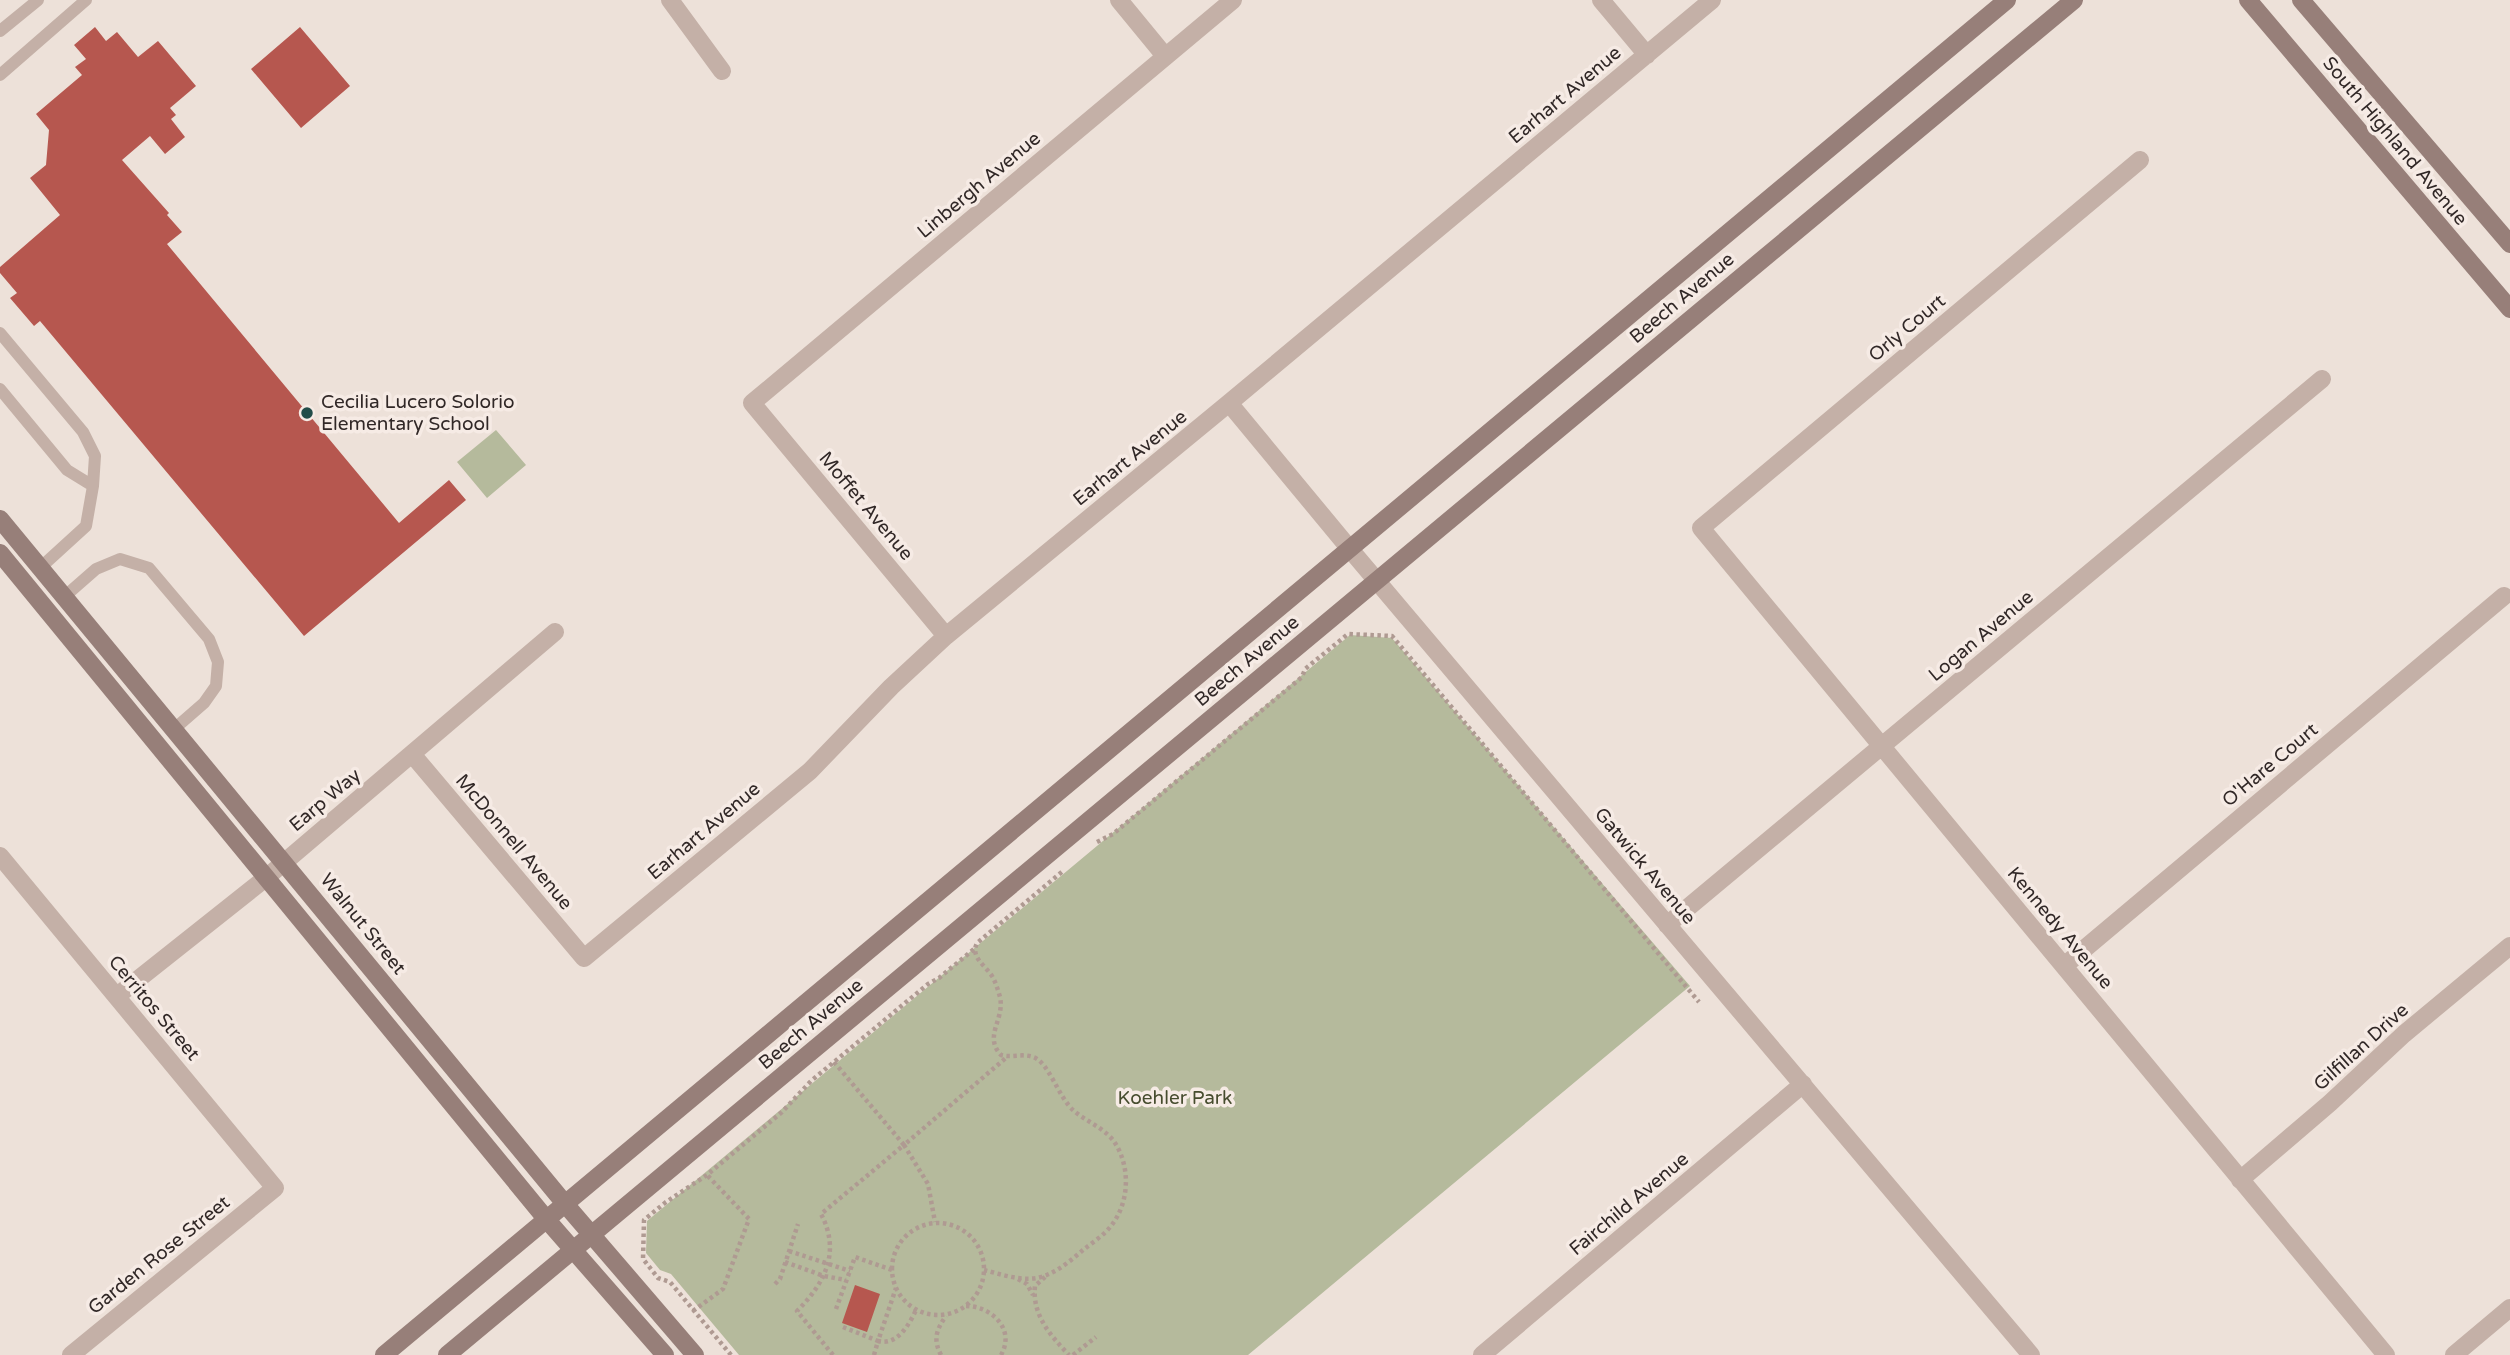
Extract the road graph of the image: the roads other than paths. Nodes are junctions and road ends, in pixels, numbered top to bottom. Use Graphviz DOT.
graph roads {
  1 [pos="38,0"];
  2 [pos="86,0"];
  3 [pos="670,0"];
  4 [pos="1119,0"];
  5 [pos="1233,0"];
  6 [pos="1601,0"];
  7 [pos="1712,0"];
  8 [pos="2007,0"];
  9 [pos="2074,0"];
  10 [pos="2248,0"];
  11 [pos="2301,0"];
  12 [pos="0,32"];
  13 [pos="1647,55"];
  14 [pos="1165,56"];
  15 [pos="722,71"];
  16 [pos="0,75"];
  17 [pos="2140,160"];
  18 [pos="2510,244"];
  19 [pos="2510,309"];
  20 [pos="0,333"];
  21 [pos="2322,379"];
  22 [pos="0,390"];
  23 [pos="752,403"];
  24 [pos="1229,403"];
  25 [pos="93,486"];
  26 [pos="0,519"];
  27 [pos="1700,528"];
  28 [pos="1349,548"];
  29 [pos="0,553"];
  30 [pos="45,574"];
  31 [pos="1377,580"];
  32 [pos="35,594"];
  33 [pos="2504,596"];
  34 [pos="64,597"];
  35 [pos="555,632"];
  36 [pos="946,636"];
  37 [pos="173,730"];
  38 [pos="1881,747"];
  39 [pos="412,754"];
  40 [pos="0,856"];
  41 [pos="284,862"];
  42 [pos="267,877"];
  43 [pos="1667,925"];
  44 [pos="2510,946"];
  45 [pos="584,958"];
  46 [pos="2064,966"];
  47 [pos="117,996"];
  48 [pos="1803,1084"];
  49 [pos="2240,1180"];
  50 [pos="275,1188"];
  51 [pos="566,1205"];
  52 [pos="547,1220"];
  53 [pos="592,1234"];
  54 [pos="572,1251"];
  55 [pos="2510,1308"];
  56 [pos="71,1355"];
  57 [pos="384,1355"];
  58 [pos="447,1355"];
  59 [pos="665,1355"];
  60 [pos="695,1355"];
  61 [pos="1482,1355"];
  62 [pos="2031,1355"];
  63 [pos="2386,1355"];
  64 [pos="2454,1355"];
  1 -- 12 [label="lane"];
  2 -- 16 [label="lane"];
  3 -- 15 [label="street"];
  4 -- 14 [label="street"];
  5 -- 14 [label="street, Linbergh Avenue"];
  6 -- 13 [label="street"];
  7 -- 13 [label="street, Earhart Avenue"];
  8 -- 28 [label="main road, Beech Avenue"];
  9 -- 31 [label="main road, Beech Avenue"];
  10 -- 19 [label="main road, South Highland Avenue"];
  11 -- 18 [label="main road, South Highland Avenue"];
  13 -- 24 [label="street, Earhart Avenue"];
  14 -- 23 [label="street, Linbergh Avenue"];
  17 -- 27 [label="street, Orly Court"];
  20 -- 25 [label="lane"];
  21 -- 38 [label="street, Logan Avenue"];
  22 -- 25 [label="lane"];
  23 -- 36 [label="street, Moffet Avenue"];
  24 -- 28 [label="street, Gatwick Avenue"];
  24 -- 36 [label="street, Earhart Avenue"];
  25 -- 30 [label="lane"];
  26 -- 30 [label="main road, Walnut Street"];
  27 -- 38 [label="street, Kennedy Avenue"];
  28 -- 31 [label="street, Gatwick Avenue"];
  28 -- 51 [label="main road, Beech Avenue"];
  29 -- 32 [label="main road"];
  30 -- 32 [label="lane"];
  30 -- 34 [label="main road, Walnut Street"];
  31 -- 43 [label="street, Gatwick Avenue"];
  31 -- 53 [label="main road, Beech Avenue"];
  32 -- 42 [label="main road"];
  33 -- 46 [label="street, O'Hare Court"];
  34 -- 37 [label="main road, Walnut Street"];
  34 -- 37 [label="lane"];
  35 -- 39 [label="street, Earp Way"];
  36 -- 45 [label="street, Earhart Avenue"];
  37 -- 41 [label="main road, Walnut Street"];
  38 -- 43 [label="street, Logan Avenue"];
  38 -- 46 [label="street, Kennedy Avenue"];
  39 -- 41 [label="street, Earp Way"];
  39 -- 45 [label="street, McDonnell Avenue"];
  40 -- 47 [label="street, Cerritos Street"];
  41 -- 42 [label="street, Earp Way"];
  41 -- 51 [label="main road, Walnut Street"];
  42 -- 47 [label="street, Earp Way"];
  42 -- 52 [label="main road"];
  43 -- 48 [label="street, Gatwick Avenue"];
  44 -- 49 [label="street, Gilfillan Drive"];
  46 -- 49 [label="street, Kennedy Avenue"];
  47 -- 50 [label="street, Cerritos Street"];
  48 -- 61 [label="street, Fairchild Avenue"];
  48 -- 62 [label="street, Gatwick Avenue"];
  49 -- 63 [label="street, Kennedy Avenue"];
  50 -- 56 [label="street, Garden Rose Street"];
  51 -- 52 [label="main road, Beech Avenue"];
  51 -- 53 [label="main road, Walnut Street"];
  52 -- 54 [label="main road"];
  52 -- 57 [label="main road, Beech Avenue"];
  53 -- 54 [label="main road, Beech Avenue"];
  53 -- 60 [label="main road, Walnut Street"];
  54 -- 58 [label="main road, Beech Avenue"];
  54 -- 59 [label="main road"];
  55 -- 64 [label="street"];
}
